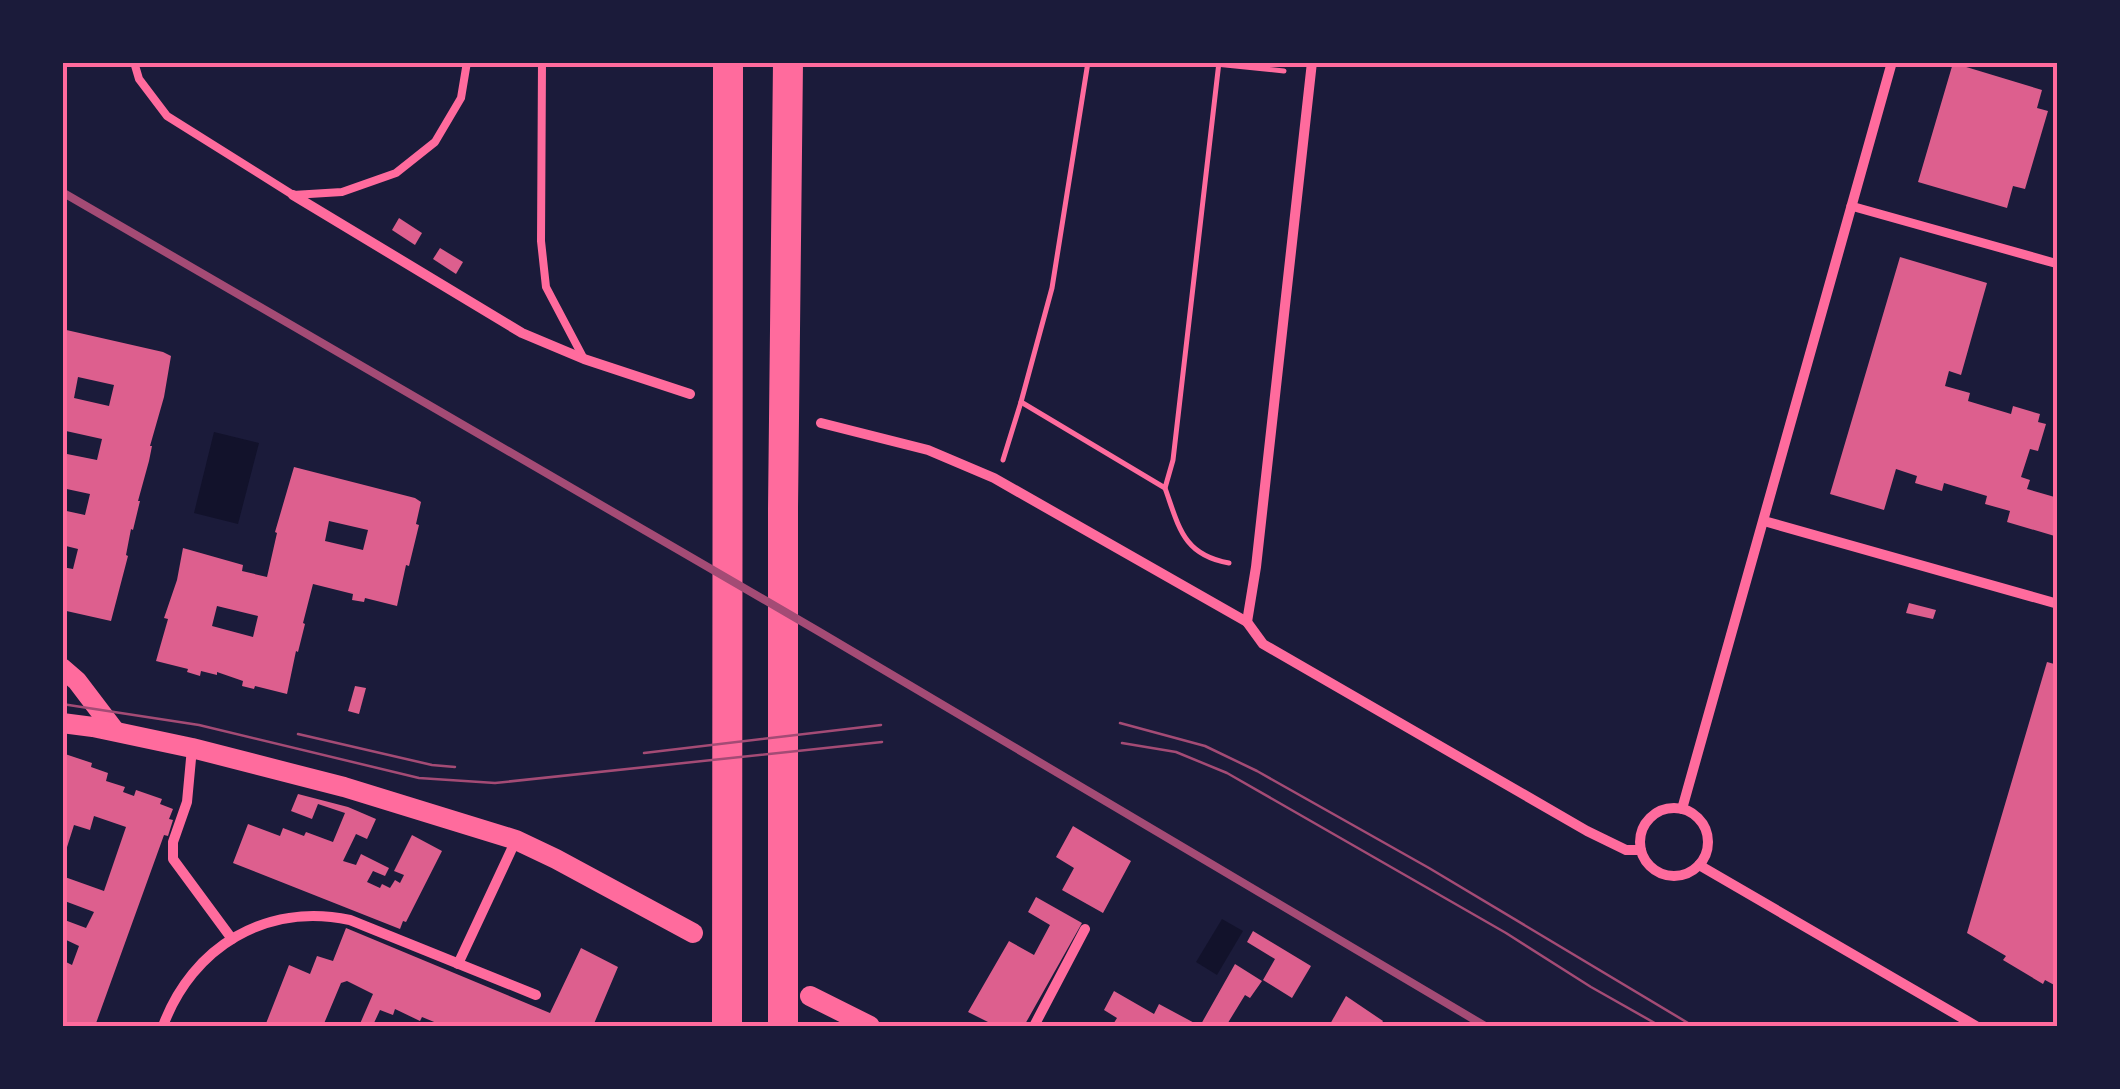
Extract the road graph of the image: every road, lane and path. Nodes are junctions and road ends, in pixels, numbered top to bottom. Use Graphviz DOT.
graph roads {
  1 [pos="134,62"];
  2 [pos="467,62"];
  3 [pos="542,62"];
  4 [pos="728,62"];
  5 [pos="788,62"];
  6 [pos="1088,62"];
  7 [pos="1196,62"];
  8 [pos="1312,62"];
  9 [pos="1892,62"];
  10 [pos="1219,64"];
  11 [pos="1284,71"];
  12 [pos="292,195"];
  13 [pos="1852,206"];
  14 [pos="2058,264"];
  15 [pos="584,359"];
  16 [pos="690,394"];
  17 [pos="1021,402"];
  18 [pos="821,423"];
  19 [pos="1002,463"];
  20 [pos="1165,488"];
  21 [pos="1764,522"];
  22 [pos="1228,563"];
  23 [pos="2058,604"];
  24 [pos="1247,622"];
  25 [pos="62,668"];
  26 [pos="62,723"];
  27 [pos="115,731"];
  28 [pos="192,748"];
  29 [pos="1682,809"];
  30 [pos="516,840"];
  31 [pos="1641,850"];
  32 [pos="1700,865"];
  33 [pos="1085,930"];
  34 [pos="694,933"];
  35 [pos="232,938"];
  36 [pos="458,964"];
  37 [pos="536,995"];
  38 [pos="810,996"];
  39 [pos="164,1026"];
  40 [pos="727,1026"];
  41 [pos="782,1026"];
  42 [pos="870,1026"];
  43 [pos="1034,1026"];
  44 [pos="1976,1026"];
  1 -- 12 [label="lane"];
  2 -- 12 [label="lane"];
  3 -- 15 [label="lane"];
  4 -- 40 [label="highway"];
  5 -- 41 [label="highway"];
  6 -- 17 [label="path"];
  7 -- 10 [label="path"];
  8 -- 24 [label="street"];
  9 -- 13 [label="street"];
  10 -- 11 [label="path"];
  10 -- 20 [label="path"];
  12 -- 15 [label="street"];
  13 -- 14 [label="street"];
  13 -- 21 [label="street"];
  15 -- 16 [label="street"];
  17 -- 19 [label="path"];
  17 -- 20 [label="path"];
  18 -- 24 [label="street"];
  20 -- 22 [label="path"];
  21 -- 23 [label="street"];
  21 -- 29 [label="street"];
  24 -- 31 [label="street"];
  25 -- 27 [label="main road"];
  26 -- 27 [label="main road"];
  27 -- 28 [label="main road"];
  28 -- 30 [label="main road"];
  28 -- 35 [label="street"];
  29 -- 31 [label="street"];
  29 -- 32 [label="street"];
  30 -- 34 [label="main road"];
  30 -- 36 [label="street"];
  31 -- 32 [label="street"];
  32 -- 44 [label="street"];
  33 -- 43 [label="street"];
  35 -- 36 [label="street"];
  35 -- 39 [label="street"];
  36 -- 37 [label="street"];
  38 -- 42 [label="main road"];
}
